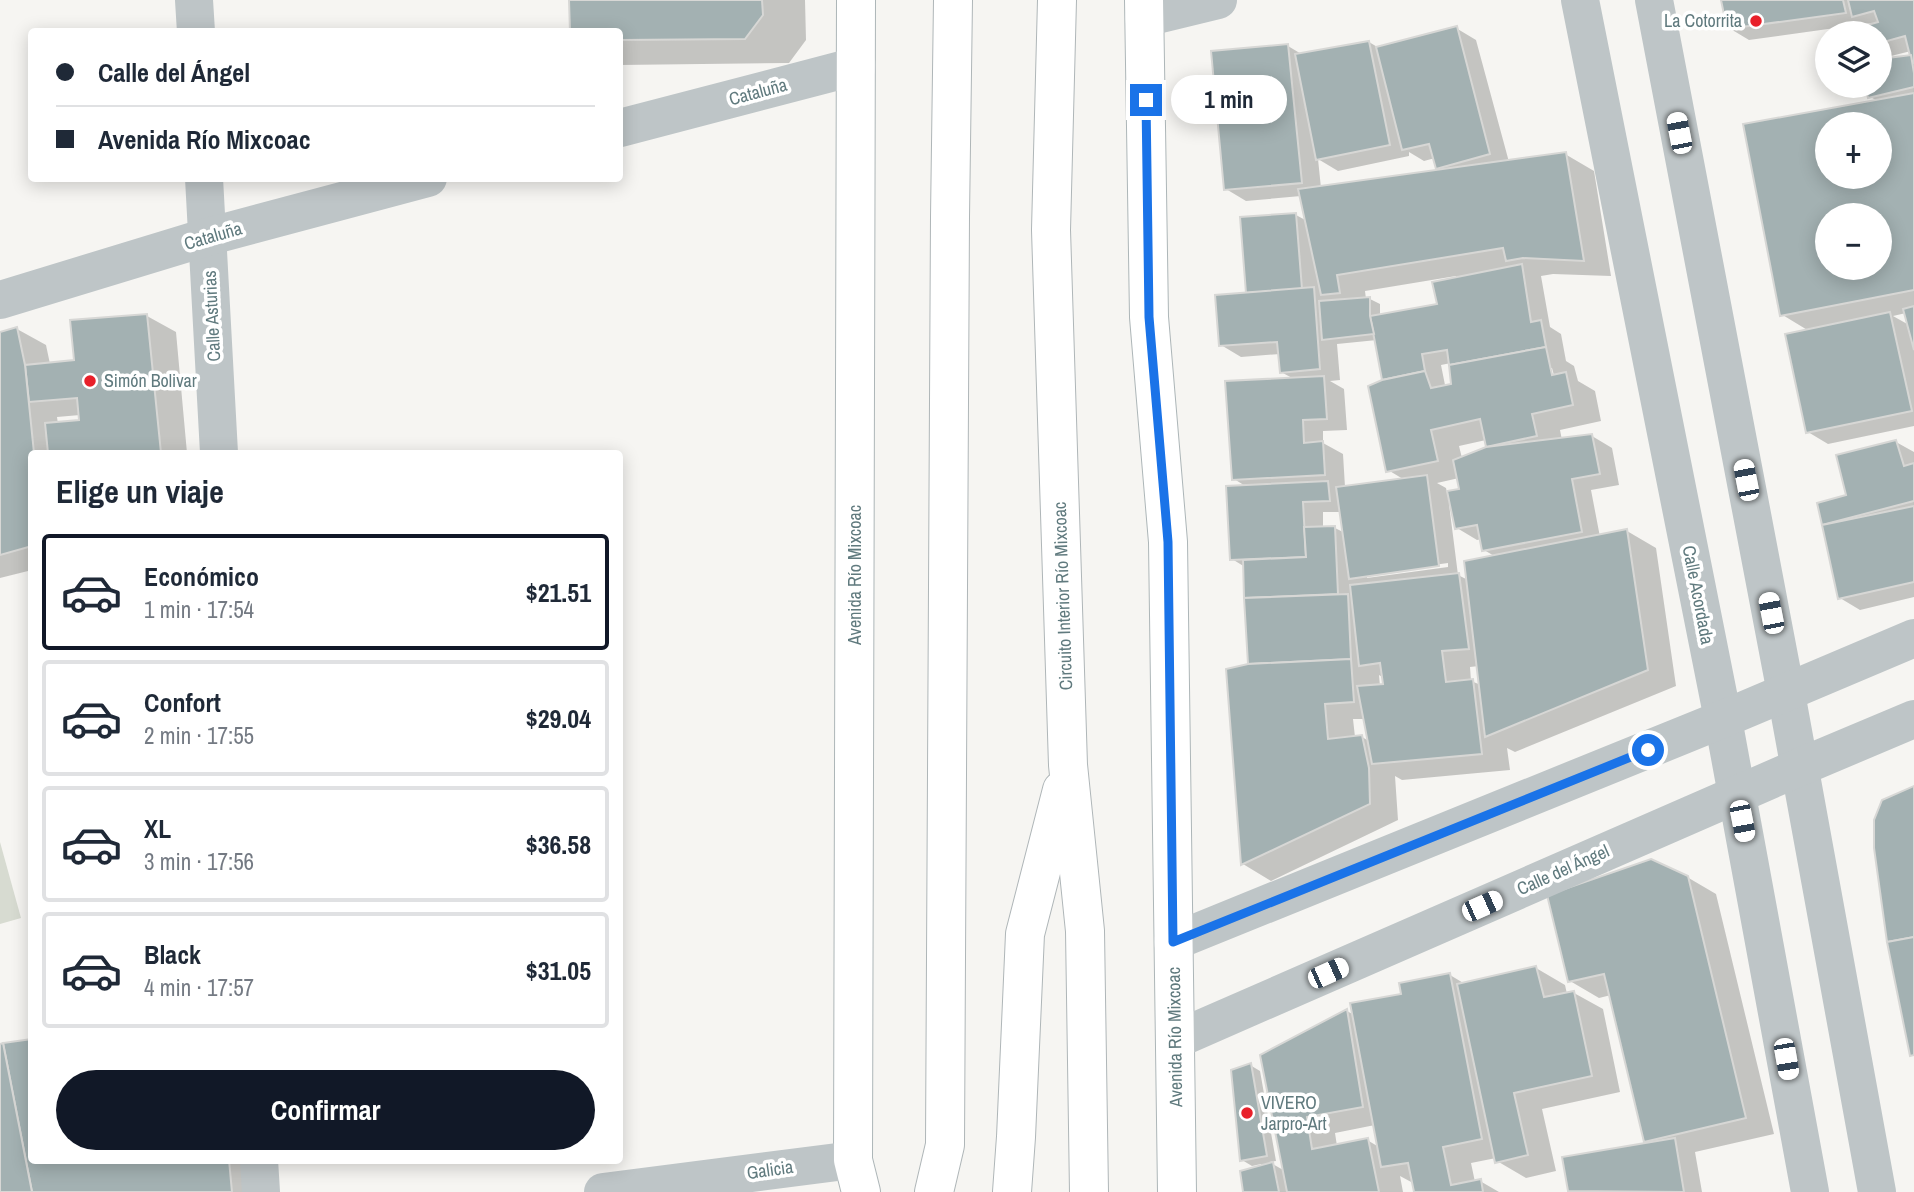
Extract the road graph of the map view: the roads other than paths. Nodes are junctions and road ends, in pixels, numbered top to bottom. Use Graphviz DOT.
graph roads {
  1 [pos="194,0"];
  2 [pos="856,0"];
  3 [pos="953,0"];
  4 [pos="1057,0"];
  5 [pos="1218,0"];
  6 [pos="1580,0"];
  7 [pos="1654,0"];
  8 [pos="1144,9"];
  9 [pos="196,28"];
  10 [pos="857,66"];
  11 [pos="623,127"];
  12 [pos="204,182"];
  13 [pos="413,182"];
  14 [pos="207,237"];
  15 [pos="0,300"];
  16 [pos="219,450"];
  17 [pos="1914,638"];
  18 [pos="1786,693"];
  19 [pos="1723,719"];
  20 [pos="1914,719"];
  21 [pos="1068,765"];
  22 [pos="1800,767"];
  23 [pos="1737,794"];
  24 [pos="1173,942"];
  25 [pos="1175,1040"];
  26 [pos="259,1164"];
  27 [pos="857,1176"];
  28 [pos="261,1192"];
  29 [pos="603,1192"];
  30 [pos="934,1192"];
  31 [pos="1012,1192"];
  32 [pos="1088,1192"];
  33 [pos="1177,1192"];
  34 [pos="1810,1192"];
  35 [pos="1877,1192"];
  1 -- 9 [label="street"];
  2 -- 10 [label="main road, Avenida Río Mixcoac"];
  3 -- 30 [label="main road"];
  4 -- 21 [label="main road, Circuito Interior Río Mixcoac"];
  5 -- 8 [label="street"];
  6 -- 19 [label="street, Calle Acordada"];
  7 -- 18 [label="street"];
  8 -- 24 [label="main road, Avenida Río Mixcoac"];
  10 -- 11 [label="street, Cataluña"];
  10 -- 27 [label="main road, Avenida Río Mixcoac"];
  12 -- 14 [label="street, Calle Asturias"];
  13 -- 14 [label="street, Cataluña"];
  14 -- 15 [label="street, Cataluña"];
  14 -- 16 [label="street, Calle Asturias"];
  17 -- 18 [label="street"];
  18 -- 19 [label="street"];
  18 -- 22 [label="street"];
  19 -- 23 [label="street, Calle Acordada"];
  19 -- 24 [label="street"];
  20 -- 22 [label="street, Calle del Ángel"];
  21 -- 31 [label="main road"];
  21 -- 32 [label="main road, Circuito Interior Río Mixcoac"];
  22 -- 23 [label="street, Calle del Ángel"];
  22 -- 35 [label="street"];
  23 -- 25 [label="street, Calle del Ángel"];
  23 -- 34 [label="street, Calle Acordada"];
  24 -- 25 [label="main road, Avenida Río Mixcoac"];
  25 -- 33 [label="main road, Avenida Río Mixcoac"];
  26 -- 28 [label="street"];
  27 -- 29 [label="street, Galicia"];
}
